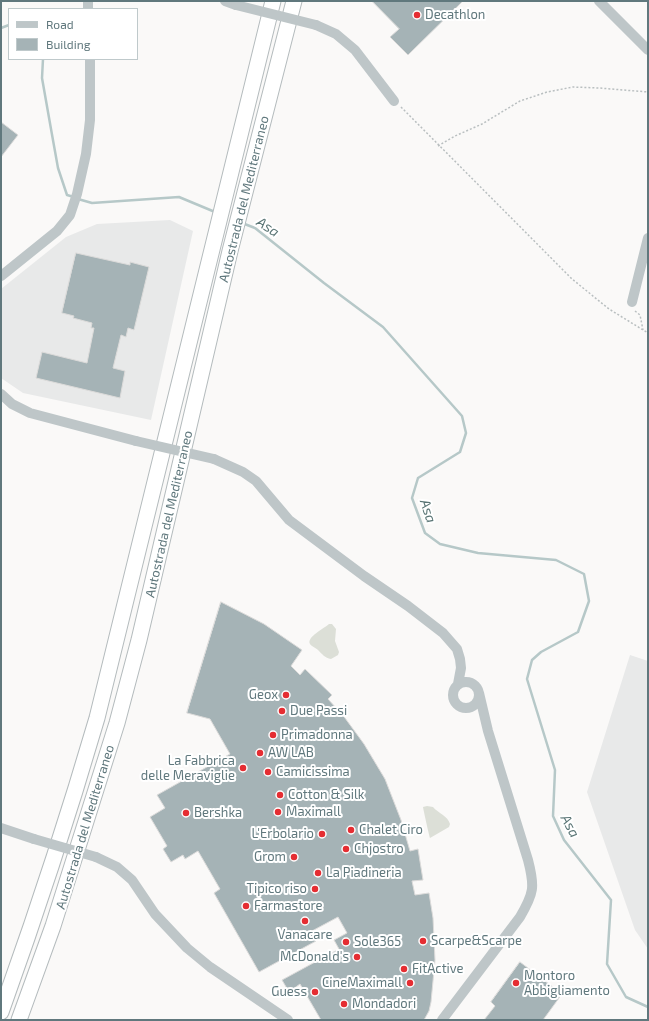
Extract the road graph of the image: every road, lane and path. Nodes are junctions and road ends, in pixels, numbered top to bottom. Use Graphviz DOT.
graph roads {
  1 [pos="225,1"];
  2 [pos="273,1"];
  3 [pos="599,1"];
  4 [pos="294,3"];
  5 [pos="648,50"];
  6 [pos="90,60"];
  7 [pos="648,92"];
  8 [pos="394,101"];
  9 [pos="438,146"];
  10 [pos="648,238"];
  11 [pos="1,276"];
  12 [pos="632,302"];
  13 [pos="643,330"];
  14 [pos="648,333"];
  15 [pos="1,394"];
  16 [pos="458,684"];
  17 [pos="479,693"];
  18 [pos="467,709"];
  19 [pos="488,731"];
  20 [pos="1,828"];
  21 [pos="1,1012"];
  22 [pos="19,1020"];
  23 [pos="288,1020"];
  24 [pos="442,1020"];
  1 -- 8 [label="street, bridge"];
  2 -- 21 [label="highway, Autostrada del Mediterraneo"];
  3 -- 5 [label="street"];
  4 -- 22 [label="highway, Autostrada del Mediterraneo"];
  6 -- 11 [label="street"];
  7 -- 9 [label="path"];
  8 -- 9 [label="path"];
  9 -- 13 [label="path"];
  10 -- 12 [label="street"];
  12 -- 13 [label="path"];
  13 -- 14 [label="path"];
  15 -- 16 [label="street, bridge"];
  16 -- 17 [label="street"];
  16 -- 18 [label="street"];
  17 -- 18 [label="street"];
  17 -- 19 [label="street"];
  18 -- 19 [label="street"];
  19 -- 24 [label="street"];
  20 -- 23 [label="street, bridge"];
}
